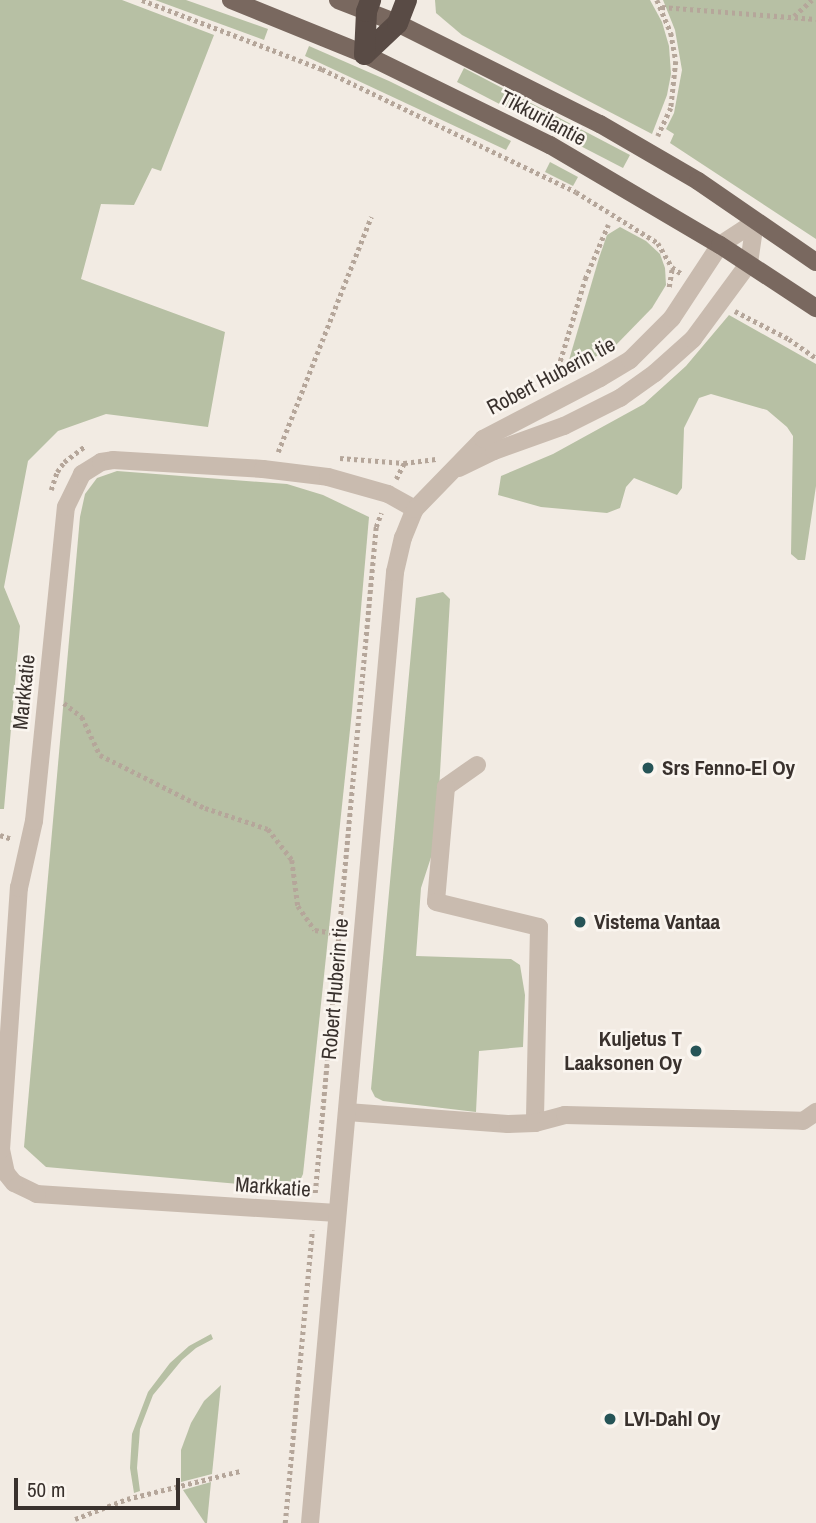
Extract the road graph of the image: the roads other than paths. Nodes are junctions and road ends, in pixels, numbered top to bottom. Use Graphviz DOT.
graph roads {
  1 [pos="231,0"];
  2 [pos="338,0"];
  3 [pos="406,0"];
  4 [pos="368,6"];
  5 [pos="397,23"];
  6 [pos="363,54"];
  7 [pos="755,222"];
  8 [pos="720,245"];
  9 [pos="816,262"];
  10 [pos="749,263"];
  11 [pos="816,308"];
  12 [pos="447,474"];
  13 [pos="415,509"];
  14 [pos="477,765"];
  15 [pos="347,1112"];
  16 [pos="816,1112"];
  17 [pos="535,1123"];
  18 [pos="3,1173"];
  19 [pos="337,1213"];
  20 [pos="310,1523"];
  1 -- 6 [label="main road, Tikkurilantie"];
  2 -- 4 [label="main road, Tikkurilantie"];
  3 -- 5 [label="highway"];
  4 -- 5 [label="main road, Tikkurilantie"];
  4 -- 6 [label="highway"];
  5 -- 6 [label="highway"];
  5 -- 7 [label="main road, Tikkurilantie"];
  6 -- 8 [label="main road, Tikkurilantie"];
  7 -- 8 [label="street, Robert Huberin tie"];
  7 -- 9 [label="main road, Tikkurilantie"];
  7 -- 10 [label="street, Robert Huberin tie"];
  8 -- 10 [label="main road, Tikkurilantie"];
  8 -- 12 [label="street, Robert Huberin tie"];
  10 -- 11 [label="main road, Tikkurilantie"];
  10 -- 12 [label="street, Robert Huberin tie"];
  12 -- 13 [label="street, Robert Huberin tie"];
  13 -- 15 [label="street, Robert Huberin tie"];
  13 -- 18 [label="street, Markkatie"];
  14 -- 17 [label="street"];
  15 -- 17 [label="street"];
  15 -- 19 [label="street, Robert Huberin tie"];
  16 -- 17 [label="street"];
  18 -- 19 [label="street, Markkatie"];
  19 -- 20 [label="street, Robert Huberin tie"];
}
